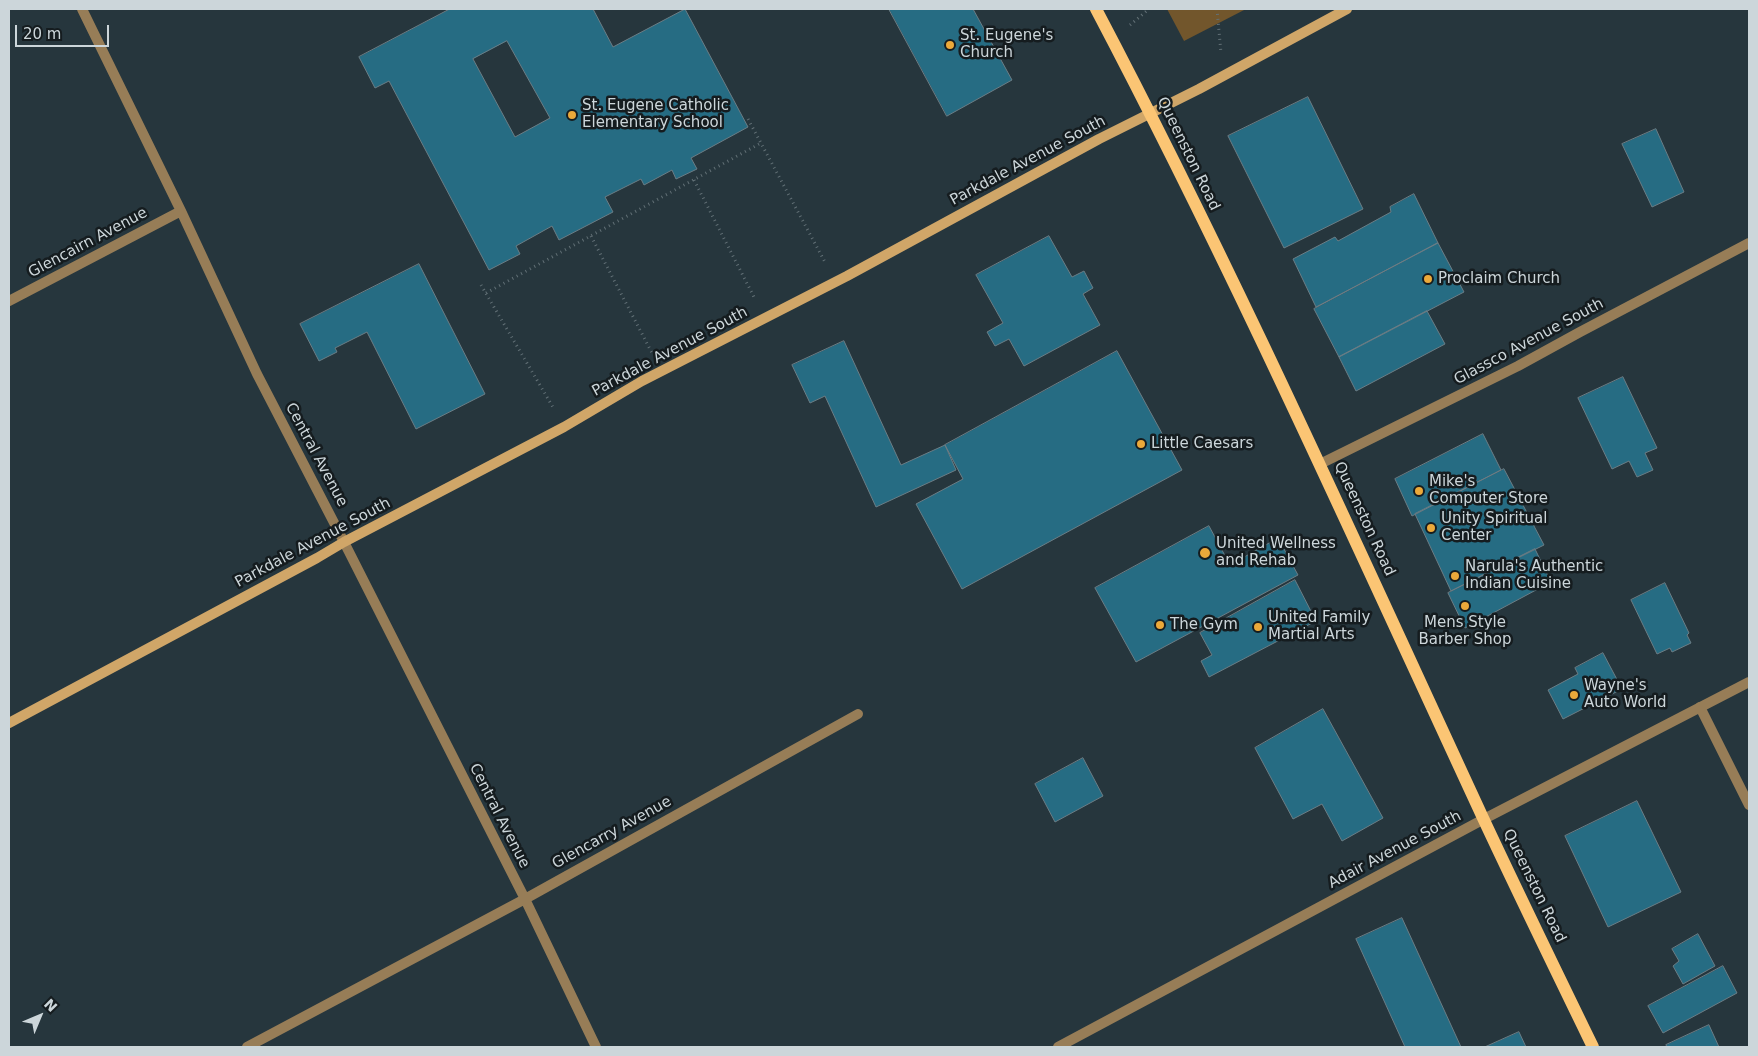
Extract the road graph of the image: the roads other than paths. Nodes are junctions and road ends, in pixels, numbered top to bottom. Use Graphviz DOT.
graph roads {
  1 [pos="82,9"];
  2 [pos="1096,9"];
  3 [pos="1348,9"];
  4 [pos="1151,113"];
  5 [pos="181,211"];
  6 [pos="1749,242"];
  7 [pos="9,302"];
  8 [pos="1320,464"];
  9 [pos="344,542"];
  10 [pos="1749,682"];
  11 [pos="1700,707"];
  12 [pos="858,714"];
  13 [pos="9,723"];
  14 [pos="1749,805"];
  15 [pos="1484,819"];
  16 [pos="525,900"];
  17 [pos="247,1047"];
  18 [pos="596,1047"];
  19 [pos="1058,1047"];
  20 [pos="1593,1047"];
  1 -- 5 [label="street, Central Avenue"];
  2 -- 4 [label="main road, Queenston Road"];
  3 -- 4 [label="main road, Parkdale Avenue South"];
  4 -- 8 [label="main road, Queenston Road"];
  4 -- 9 [label="main road, Parkdale Avenue South"];
  5 -- 7 [label="street, Glencairn Avenue"];
  5 -- 9 [label="street, Central Avenue"];
  6 -- 8 [label="street, Glassco Avenue South"];
  8 -- 15 [label="main road, Queenston Road"];
  9 -- 13 [label="main road, Parkdale Avenue South"];
  9 -- 16 [label="street, Central Avenue"];
  10 -- 11 [label="street, Adair Avenue South"];
  11 -- 14 [label="street"];
  11 -- 15 [label="street, Adair Avenue South"];
  12 -- 16 [label="street, Glencarry Avenue"];
  15 -- 19 [label="street, Adair Avenue South"];
  15 -- 20 [label="main road, Queenston Road"];
  16 -- 17 [label="street, Glencarry Avenue"];
  16 -- 18 [label="street, Central Avenue"];
}
